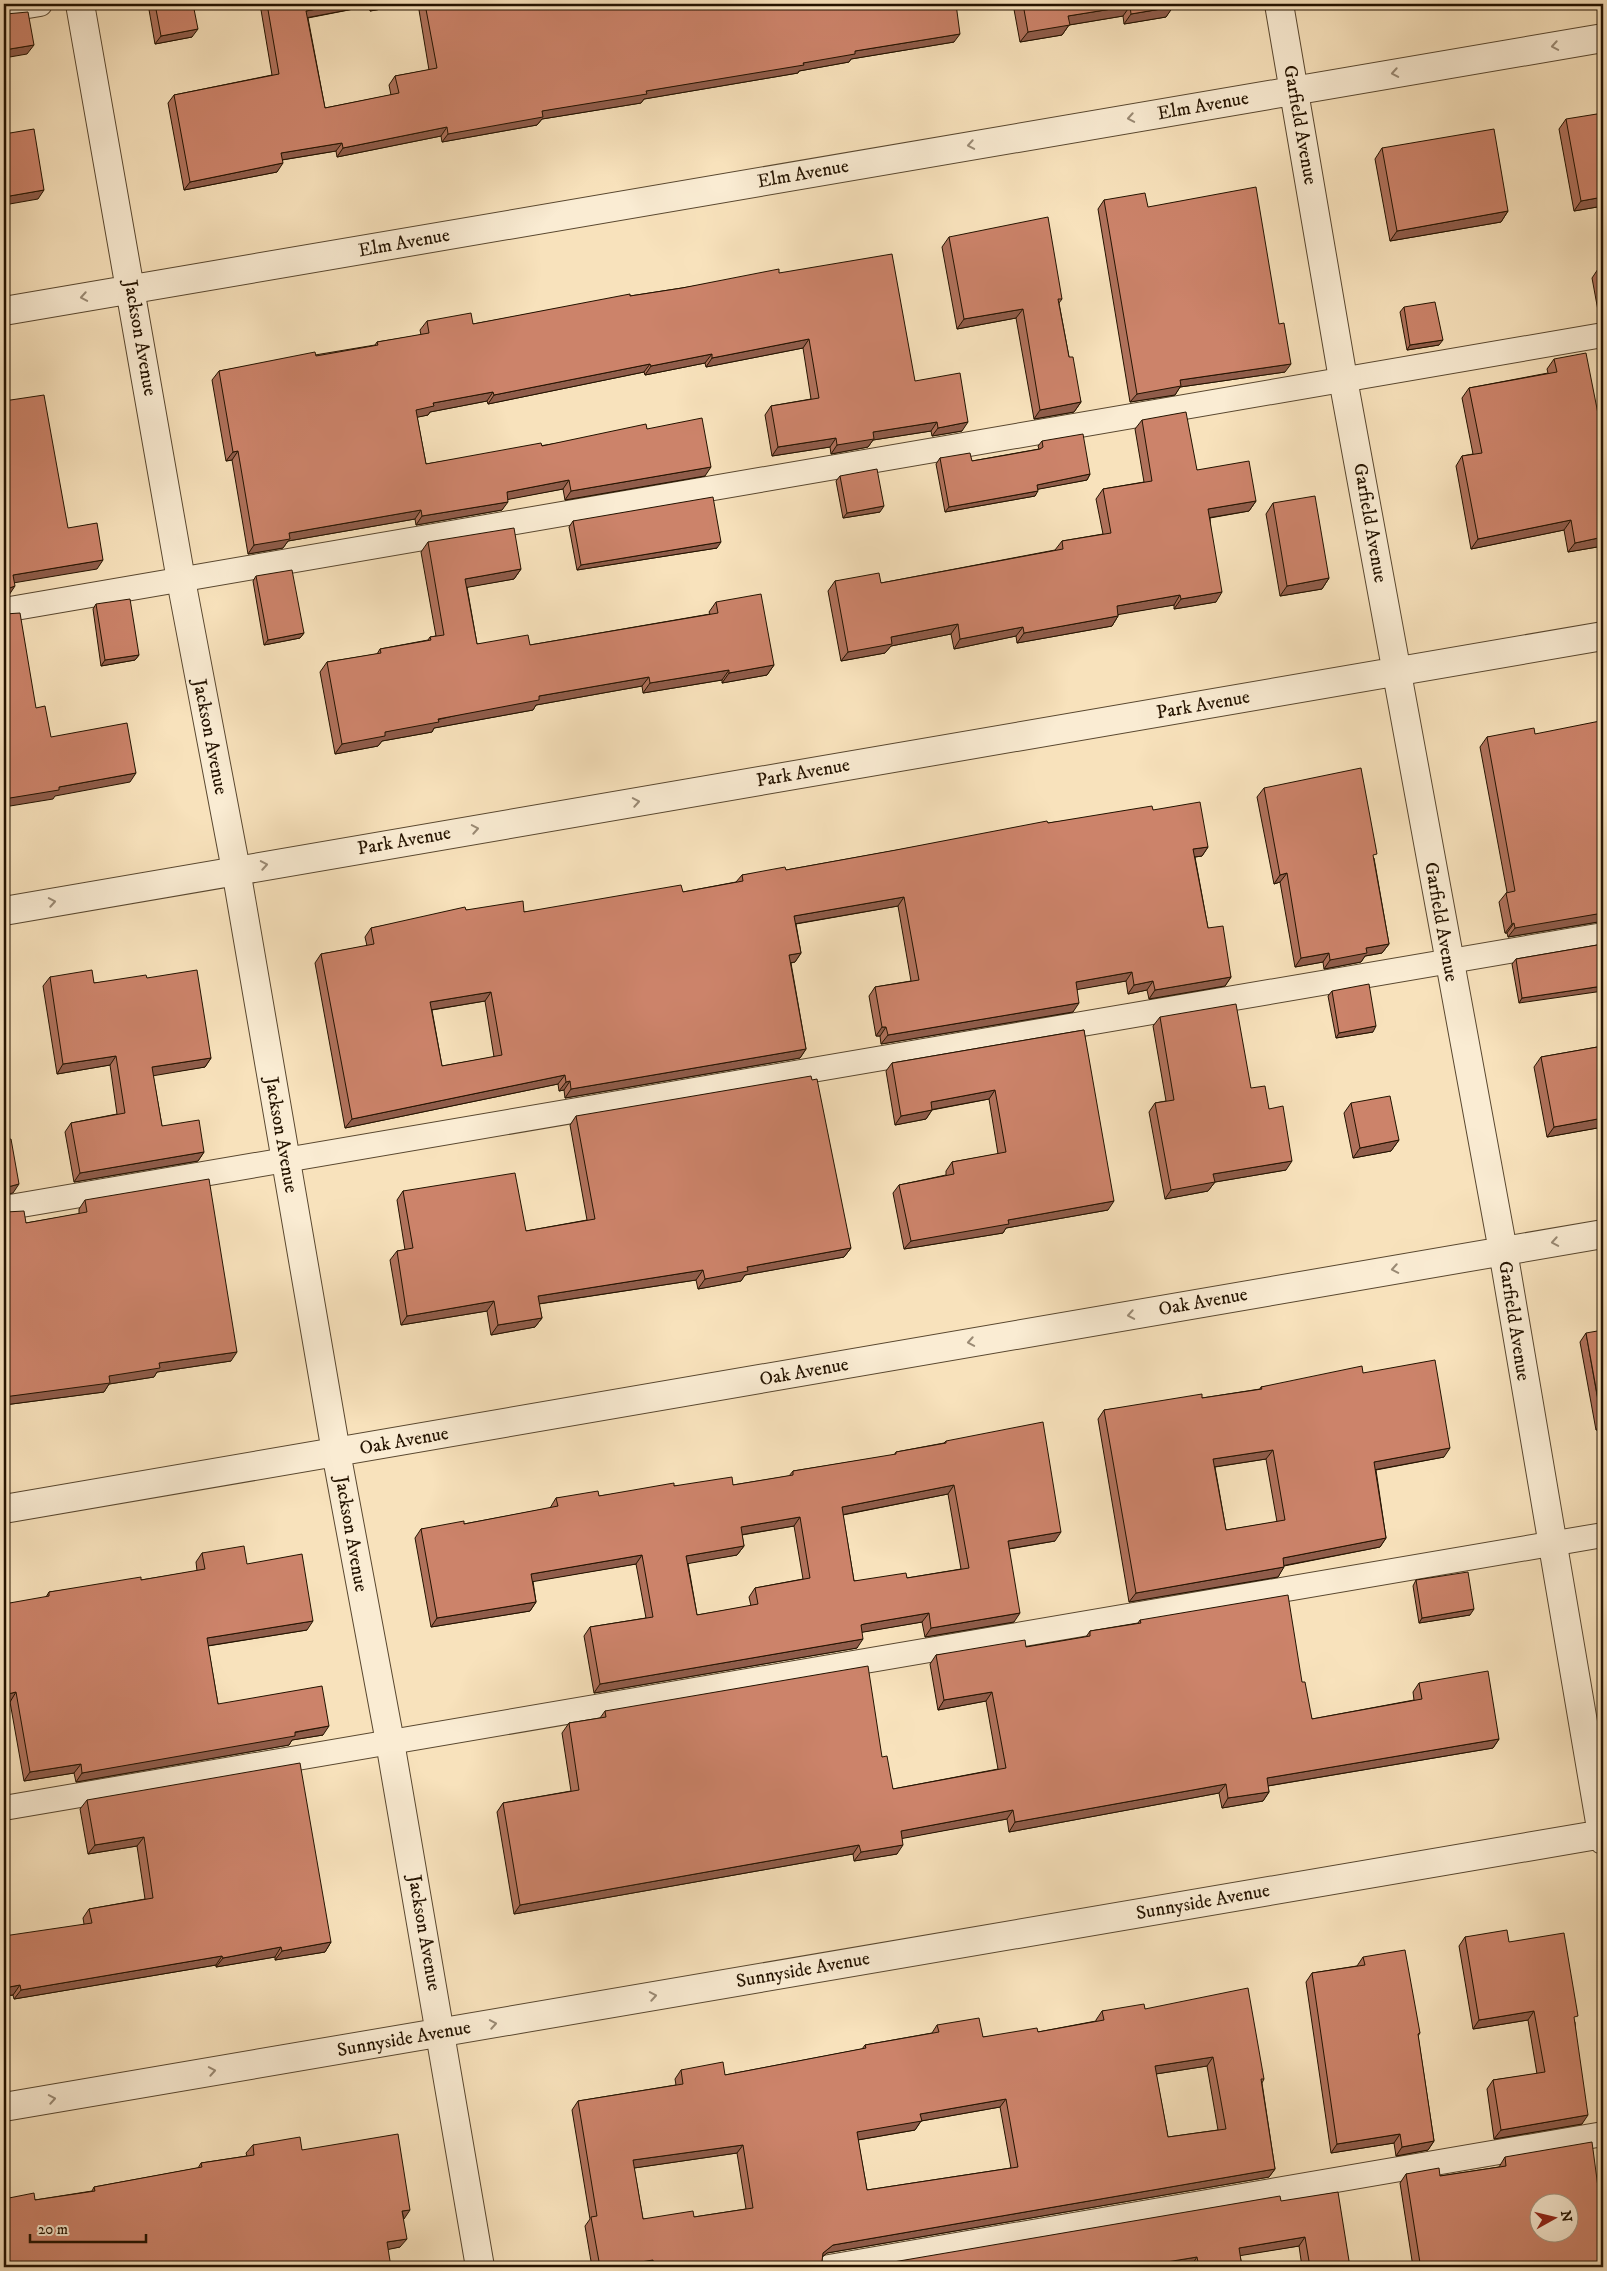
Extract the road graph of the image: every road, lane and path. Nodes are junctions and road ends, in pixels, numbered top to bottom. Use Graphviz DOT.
graph roads {
  1 [pos="40,4"];
  2 [pos="80,4"];
  3 [pos="1279,4"];
  4 [pos="4,10"];
  5 [pos="1603,38"];
  6 [pos="1294,90"];
  7 [pos="132,289"];
  8 [pos="4,311"];
  9 [pos="1603,335"];
  10 [pos="1344,379"];
  11 [pos="181,580"];
  12 [pos="4,610"];
  13 [pos="1603,636"];
  14 [pos="1396,672"];
  15 [pos="236,870"];
  16 [pos="4,911"];
  17 [pos="1603,935"];
  18 [pos="1448,962"];
  19 [pos="285,1159"];
  20 [pos="4,1208"];
  21 [pos="1603,1234"];
  22 [pos="1502,1251"];
  23 [pos="336,1452"];
  24 [pos="4,1509"];
  25 [pos="1603,1535"];
  26 [pos="1551,1544"];
  27 [pos="390,1742"];
  28 [pos="4,1808"];
  29 [pos="1603,1836"];
  30 [pos="441,2032"];
  31 [pos="4,2107"];
  32 [pos="1603,2134"];
  33 [pos="480,2267"];
  34 [pos="829,2267"];
  1 -- 4 [label="lane"];
  2 -- 7 [label="street, Jackson Avenue"];
  3 -- 6 [label="street, Garfield Avenue"];
  5 -- 6 [label="street, Elm Avenue, one-way"];
  6 -- 7 [label="street, Elm Avenue, one-way"];
  6 -- 10 [label="street, Garfield Avenue"];
  7 -- 8 [label="street, Elm Avenue, one-way"];
  7 -- 11 [label="street, Jackson Avenue"];
  9 -- 10 [label="lane"];
  10 -- 11 [label="lane"];
  10 -- 14 [label="street, Garfield Avenue"];
  11 -- 12 [label="lane"];
  11 -- 15 [label="street, Jackson Avenue"];
  13 -- 14 [label="street, Park Avenue"];
  15 -- 14 [label="street, Park Avenue, one-way"];
  14 -- 18 [label="street, Garfield Avenue"];
  16 -- 15 [label="street, Park Avenue, one-way"];
  15 -- 19 [label="street, Jackson Avenue"];
  17 -- 18 [label="lane"];
  18 -- 19 [label="lane"];
  18 -- 22 [label="street, Garfield Avenue"];
  19 -- 20 [label="lane"];
  19 -- 23 [label="street, Jackson Avenue"];
  21 -- 22 [label="street, Oak Avenue, one-way"];
  22 -- 23 [label="street, Oak Avenue, one-way"];
  22 -- 26 [label="street, Garfield Avenue"];
  23 -- 24 [label="street, Oak Avenue"];
  23 -- 27 [label="street, Jackson Avenue"];
  25 -- 26 [label="lane"];
  26 -- 27 [label="lane"];
  26 -- 29 [label="street, Garfield Avenue"];
  27 -- 28 [label="lane"];
  27 -- 30 [label="street, Jackson Avenue"];
  30 -- 29 [label="street, Sunnyside Avenue, one-way"];
  31 -- 30 [label="street, Sunnyside Avenue, one-way"];
  30 -- 33 [label="street, Jackson Avenue"];
  32 -- 34 [label="lane"];
}
